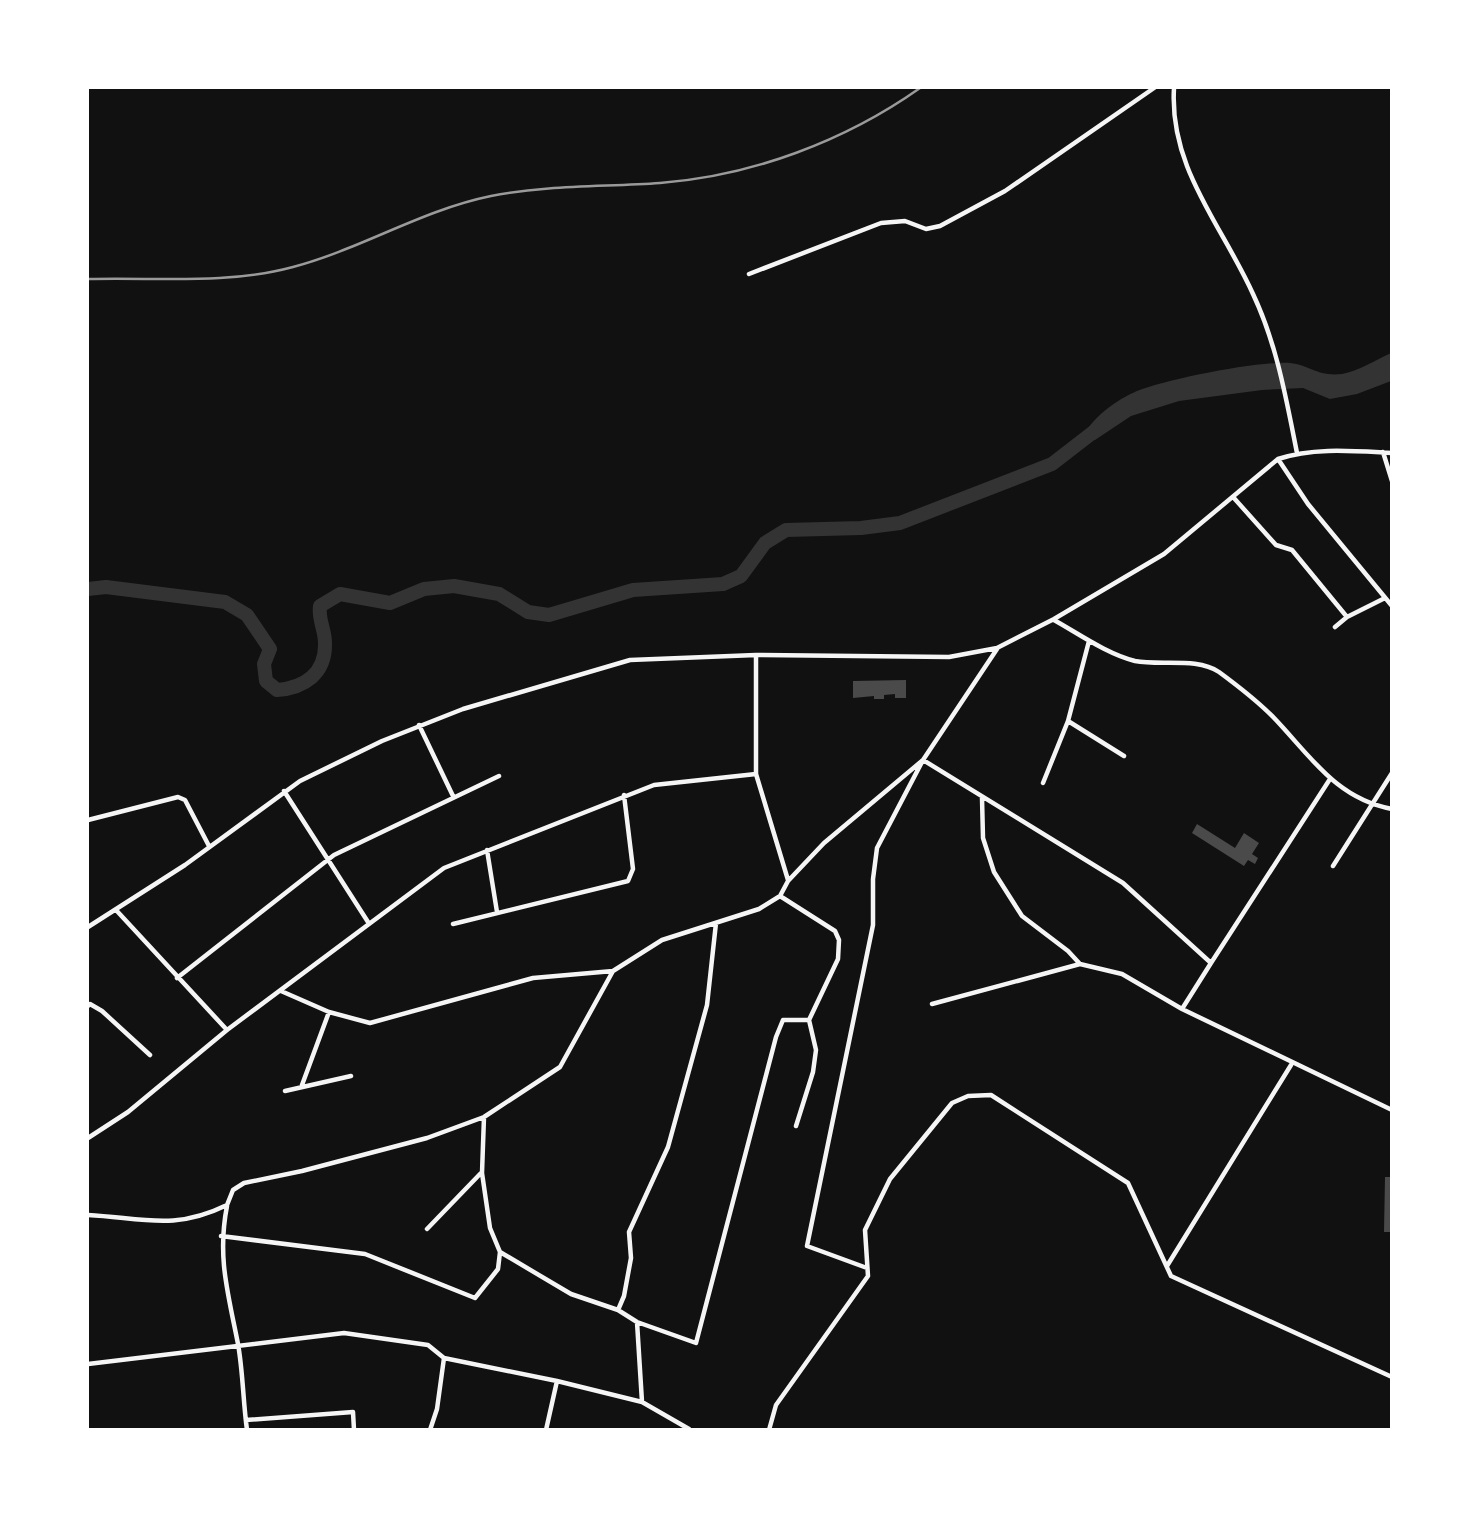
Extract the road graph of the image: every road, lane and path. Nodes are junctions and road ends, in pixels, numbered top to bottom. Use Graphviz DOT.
graph roads {
  1 [pos="1154,88"];
  2 [pos="1174,88"];
  3 [pos="749,274"];
  4 [pos="1383,452"];
  5 [pos="1297,453"];
  6 [pos="1391,453"];
  7 [pos="1278,459"];
  8 [pos="1391,481"];
  9 [pos="1233,497"];
  10 [pos="1385,598"];
  11 [pos="1391,606"];
  12 [pos="1347,617"];
  13 [pos="1054,619"];
  14 [pos="1335,627"];
  15 [pos="1089,640"];
  16 [pos="998,648"];
  17 [pos="756,655"];
  18 [pos="1068,721"];
  19 [pos="419,725"];
  20 [pos="1124,756"];
  21 [pos="923,760"];
  22 [pos="1391,773"];
  23 [pos="756,774"];
  24 [pos="499,776"];
  25 [pos="1329,779"];
  26 [pos="1043,783"];
  27 [pos="284,790"];
  28 [pos="624,795"];
  29 [pos="453,796"];
  30 [pos="982,797"];
  31 [pos="1372,805"];
  32 [pos="1391,809"];
  33 [pos="88,820"];
  34 [pos="209,846"];
  35 [pos="488,849"];
  36 [pos="327,860"];
  37 [pos="1333,866"];
  38 [pos="788,881"];
  39 [pos="780,896"];
  40 [pos="116,909"];
  41 [pos="497,912"];
  42 [pos="368,922"];
  43 [pos="716,923"];
  44 [pos="453,924"];
  45 [pos="88,927"];
  46 [pos="1211,963"];
  47 [pos="1080,964"];
  48 [pos="613,971"];
  49 [pos="177,978"];
  50 [pos="281,991"];
  51 [pos="932,1004"];
  52 [pos="88,1006"];
  53 [pos="1182,1009"];
  54 [pos="329,1012"];
  55 [pos="809,1020"];
  56 [pos="227,1030"];
  57 [pos="150,1055"];
  58 [pos="1291,1065"];
  59 [pos="351,1076"];
  60 [pos="302,1085"];
  61 [pos="285,1091"];
  62 [pos="1391,1110"];
  63 [pos="484,1117"];
  64 [pos="796,1126"];
  65 [pos="88,1138"];
  66 [pos="482,1173"];
  67 [pos="227,1205"];
  68 [pos="88,1215"];
  69 [pos="427,1229"];
  70 [pos="221,1236"];
  71 [pos="500,1252"];
  72 [pos="1167,1267"];
  73 [pos="867,1268"];
  74 [pos="618,1310"];
  75 [pos="638,1322"];
  76 [pos="238,1345"];
  77 [pos="444,1358"];
  78 [pos="88,1364"];
  79 [pos="1391,1377"];
  80 [pos="557,1381"];
  81 [pos="642,1402"];
  82 [pos="246,1420"];
  83 [pos="689,1429"];
  84 [pos="247,1430"];
  85 [pos="354,1430"];
  86 [pos="430,1430"];
  87 [pos="546,1430"];
  88 [pos="769,1430"];
  1 -- 3 [label="street"];
  2 -- 5 [label="street"];
  4 -- 5 [label="street"];
  4 -- 6 [label="street"];
  4 -- 8 [label="street"];
  5 -- 7 [label="street"];
  7 -- 9 [label="street"];
  7 -- 10 [label="street"];
  9 -- 12 [label="street"];
  9 -- 13 [label="street"];
  10 -- 11 [label="street"];
  10 -- 12 [label="street"];
  12 -- 14 [label="street"];
  13 -- 15 [label="street"];
  13 -- 16 [label="street"];
  15 -- 18 [label="street"];
  15 -- 25 [label="street"];
  16 -- 17 [label="street"];
  16 -- 21 [label="street"];
  17 -- 19 [label="street"];
  17 -- 23 [label="street"];
  18 -- 20 [label="street"];
  18 -- 26 [label="street"];
  19 -- 27 [label="street"];
  19 -- 29 [label="street"];
  21 -- 30 [label="street"];
  21 -- 38 [label="street"];
  21 -- 73 [label="street"];
  22 -- 31 [label="street"];
  23 -- 28 [label="street"];
  23 -- 38 [label="street"];
  24 -- 29 [label="street"];
  25 -- 31 [label="street"];
  25 -- 46 [label="street"];
  27 -- 34 [label="street"];
  27 -- 36 [label="street"];
  28 -- 35 [label="street"];
  28 -- 41 [label="street"];
  29 -- 36 [label="street"];
  30 -- 46 [label="street"];
  30 -- 47 [label="street"];
  31 -- 32 [label="street"];
  31 -- 37 [label="street"];
  33 -- 34 [label="street"];
  34 -- 40 [label="street"];
  35 -- 41 [label="street"];
  35 -- 42 [label="street"];
  36 -- 42 [label="street"];
  36 -- 49 [label="street"];
  38 -- 39 [label="street"];
  39 -- 43 [label="street"];
  39 -- 55 [label="street"];
  40 -- 45 [label="street"];
  40 -- 49 [label="street"];
  41 -- 44 [label="street"];
  42 -- 50 [label="street"];
  43 -- 48 [label="street"];
  43 -- 74 [label="street"];
  46 -- 53 [label="street"];
  47 -- 51 [label="street"];
  47 -- 53 [label="street"];
  48 -- 54 [label="street"];
  48 -- 63 [label="street"];
  49 -- 56 [label="street"];
  50 -- 54 [label="street"];
  50 -- 56 [label="street"];
  52 -- 57 [label="street"];
  53 -- 58 [label="street"];
  54 -- 60 [label="street"];
  55 -- 64 [label="street"];
  55 -- 75 [label="street"];
  56 -- 65 [label="street"];
  58 -- 62 [label="street"];
  58 -- 72 [label="street"];
  59 -- 60 [label="street"];
  60 -- 61 [label="street"];
  63 -- 66 [label="street"];
  63 -- 67 [label="street"];
  66 -- 69 [label="street"];
  66 -- 71 [label="street"];
  67 -- 68 [label="street"];
  67 -- 70 [label="street"];
  70 -- 71 [label="street"];
  70 -- 76 [label="street"];
  71 -- 74 [label="street"];
  72 -- 73 [label="street"];
  72 -- 79 [label="street"];
  73 -- 88 [label="street"];
  74 -- 75 [label="street"];
  75 -- 81 [label="street"];
  76 -- 77 [label="street"];
  76 -- 78 [label="street"];
  76 -- 82 [label="street"];
  77 -- 80 [label="street"];
  77 -- 86 [label="street"];
  80 -- 81 [label="street"];
  80 -- 87 [label="street"];
  81 -- 83 [label="street"];
  82 -- 84 [label="street"];
  82 -- 85 [label="street"];
}
